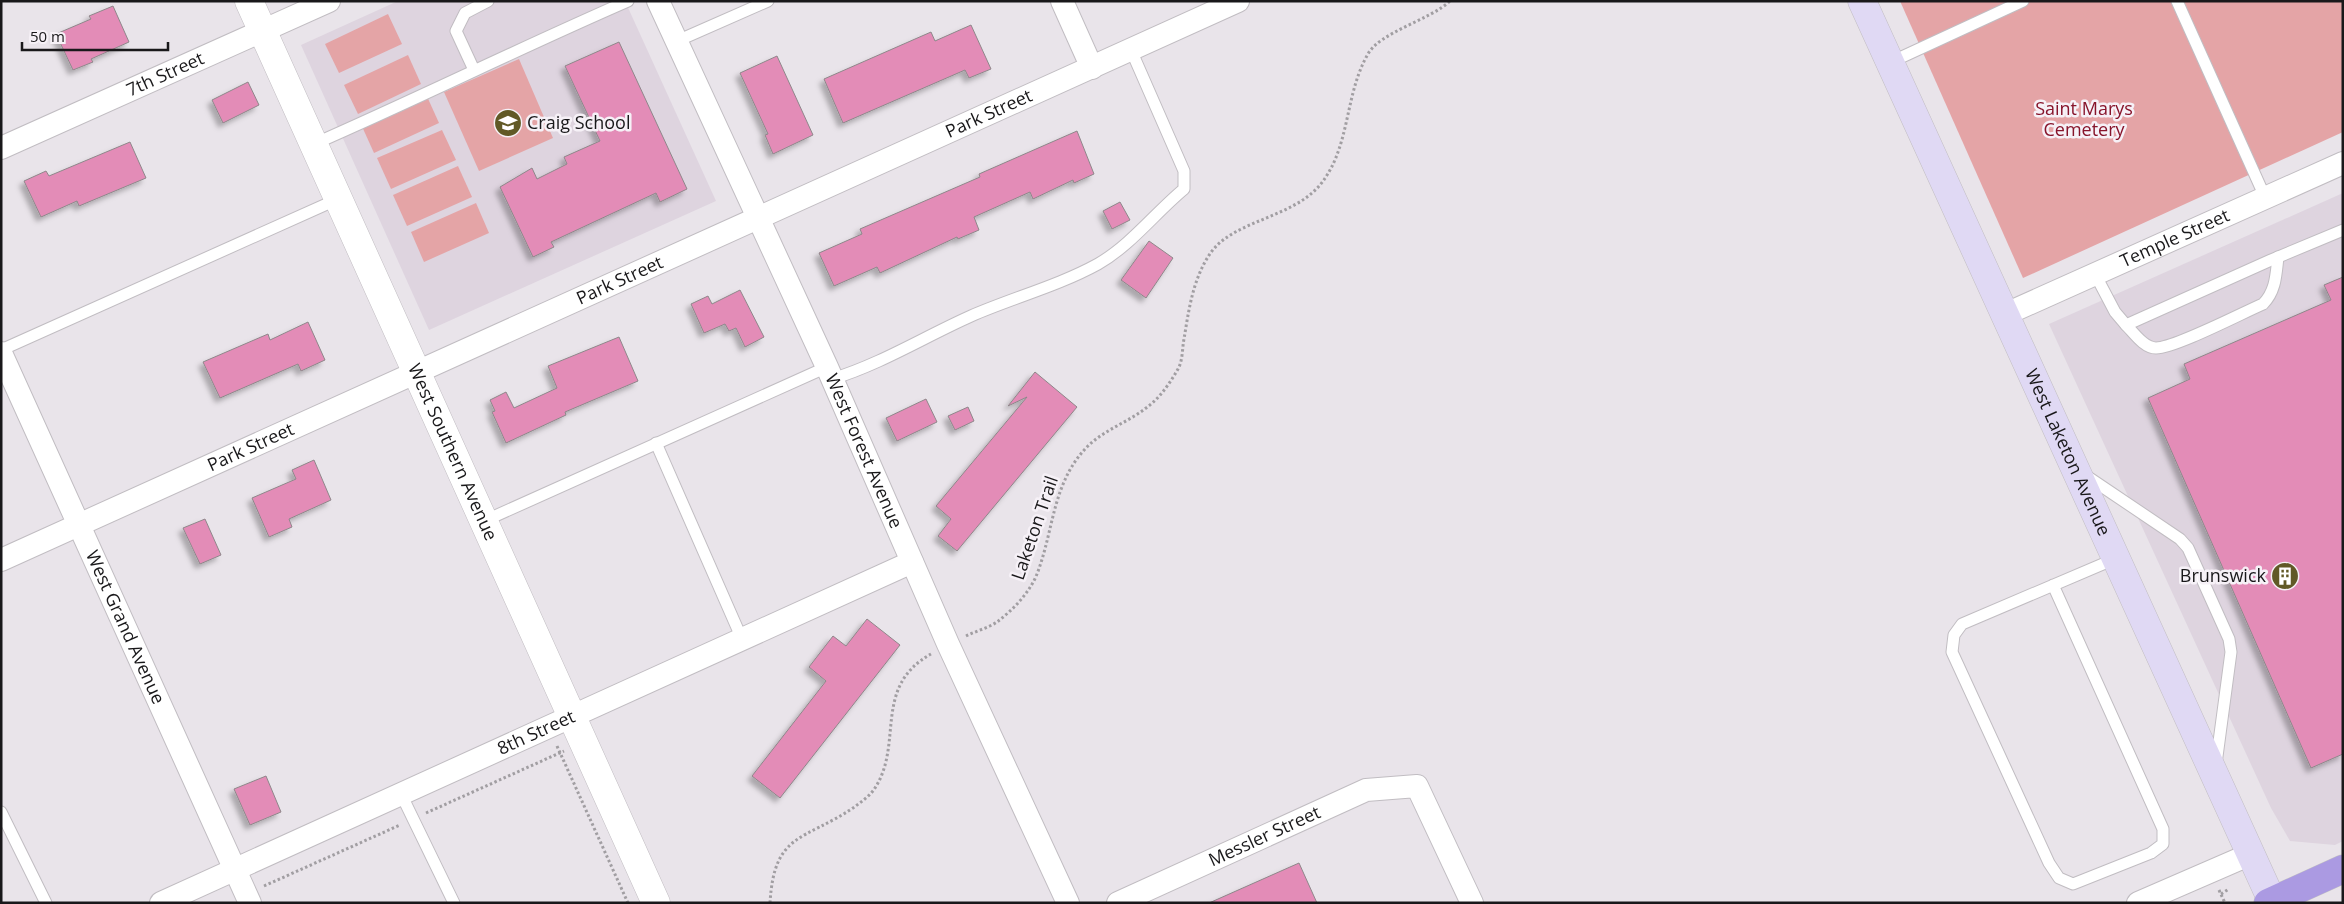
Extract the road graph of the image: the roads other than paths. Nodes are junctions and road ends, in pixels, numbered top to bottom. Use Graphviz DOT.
graph roads {
  1 [pos="249,1"];
  2 [pos="329,1"];
  3 [pos="488,1"];
  4 [pos="628,1"];
  5 [pos="658,1"];
  6 [pos="768,1"];
  7 [pos="1062,1"];
  8 [pos="1238,1"];
  9 [pos="1862,1"];
  10 [pos="2023,1"];
  11 [pos="2177,1"];
  12 [pos="262,32"];
  13 [pos="676,41"];
  14 [pos="1131,50"];
  15 [pos="1891,62"];
  16 [pos="1092,68"];
  17 [pos="474,70"];
  18 [pos="314,144"];
  19 [pos="1,148"];
  20 [pos="2343,163"];
  21 [pos="2265,198"];
  22 [pos="338,199"];
  23 [pos="759,217"];
  24 [pos="2343,230"];
  25 [pos="2278,257"];
  26 [pos="2095,274"];
  27 [pos="2006,314"];
  28 [pos="2126,325"];
  29 [pos="1,351"];
  30 [pos="417,373"];
  31 [pos="829,373"];
  32 [pos="656,443"];
  33 [pos="2076,469"];
  34 [pos="484,521"];
  35 [pos="79,526"];
  36 [pos="2117,558"];
  37 [pos="1,560"];
  38 [pos="912,562"];
  39 [pos="2053,585"];
  40 [pos="742,639"];
  41 [pos="560,723"];
  42 [pos="2214,773"];
  43 [pos="401,794"];
  44 [pos="1,812"];
  45 [pos="2251,854"];
  46 [pos="2343,869"];
  47 [pos="235,870"];
  48 [pos="2272,902"];
  49 [pos="46,903"];
  50 [pos="161,903"];
  51 [pos="250,903"];
  52 [pos="454,903"];
  53 [pos="656,903"];
  54 [pos="1068,903"];
  55 [pos="1118,903"];
  56 [pos="1472,903"];
  57 [pos="2138,903"];
  1 -- 12 [label="street, West Southern Avenue"];
  2 -- 12 [label="street, 7th Street"];
  3 -- 17 [label="lane"];
  4 -- 17 [label="lane"];
  5 -- 13 [label="street, West Forest Avenue"];
  6 -- 13 [label="lane"];
  7 -- 16 [label="street"];
  8 -- 14 [label="street, Park Street"];
  9 -- 15 [label="main road, West Laketon Avenue"];
  10 -- 15 [label="lane"];
  11 -- 21 [label="lane"];
  12 -- 18 [label="street, West Southern Avenue"];
  12 -- 19 [label="street, 7th Street"];
  13 -- 23 [label="street, West Forest Avenue"];
  14 -- 16 [label="street, Park Street"];
  14 -- 31 [label="lane"];
  15 -- 27 [label="main road, West Laketon Avenue"];
  16 -- 23 [label="street, Park Street"];
  17 -- 18 [label="lane"];
  18 -- 22 [label="street, West Southern Avenue"];
  20 -- 21 [label="street, Temple Street"];
  21 -- 26 [label="street, Temple Street"];
  22 -- 29 [label="lane"];
  22 -- 30 [label="street, West Southern Avenue"];
  23 -- 30 [label="street, Park Street"];
  23 -- 31 [label="street, West Forest Avenue"];
  24 -- 25 [label="lane"];
  25 -- 28 [label="lane"];
  25 -- 28 [label="lane"];
  26 -- 27 [label="street, Temple Street"];
  26 -- 28 [label="lane"];
  27 -- 33 [label="main road, West Laketon Avenue"];
  29 -- 35 [label="street, West Grand Avenue"];
  30 -- 34 [label="street, West Southern Avenue"];
  30 -- 35 [label="street, Park Street"];
  31 -- 32 [label="lane"];
  31 -- 38 [label="street, West Forest Avenue"];
  32 -- 34 [label="lane"];
  32 -- 40 [label="lane"];
  33 -- 36 [label="main road, West Laketon Avenue"];
  33 -- 42 [label="lane"];
  34 -- 41 [label="street, West Southern Avenue"];
  35 -- 37 [label="street, Park Street"];
  35 -- 47 [label="street, West Grand Avenue"];
  36 -- 39 [label="lane"];
  36 -- 42 [label="main road, West Laketon Avenue"];
  38 -- 40 [label="street, 8th Street"];
  38 -- 54 [label="street, West Forest Avenue"];
  39 -- 39 [label="lane"];
  40 -- 41 [label="street, 8th Street"];
  41 -- 43 [label="street, 8th Street"];
  41 -- 53 [label="street, West Southern Avenue"];
  42 -- 45 [label="main road, West Laketon Avenue"];
  43 -- 47 [label="street, 8th Street"];
  43 -- 52 [label="lane"];
  44 -- 49 [label="lane"];
  45 -- 48 [label="main road, West Laketon Avenue"];
  45 -- 57 [label="street"];
  46 -- 48 [label="highway"];
  47 -- 50 [label="street, 8th Street"];
  47 -- 51 [label="street, West Grand Avenue"];
  55 -- 56 [label="street, Messler Street"];
}
